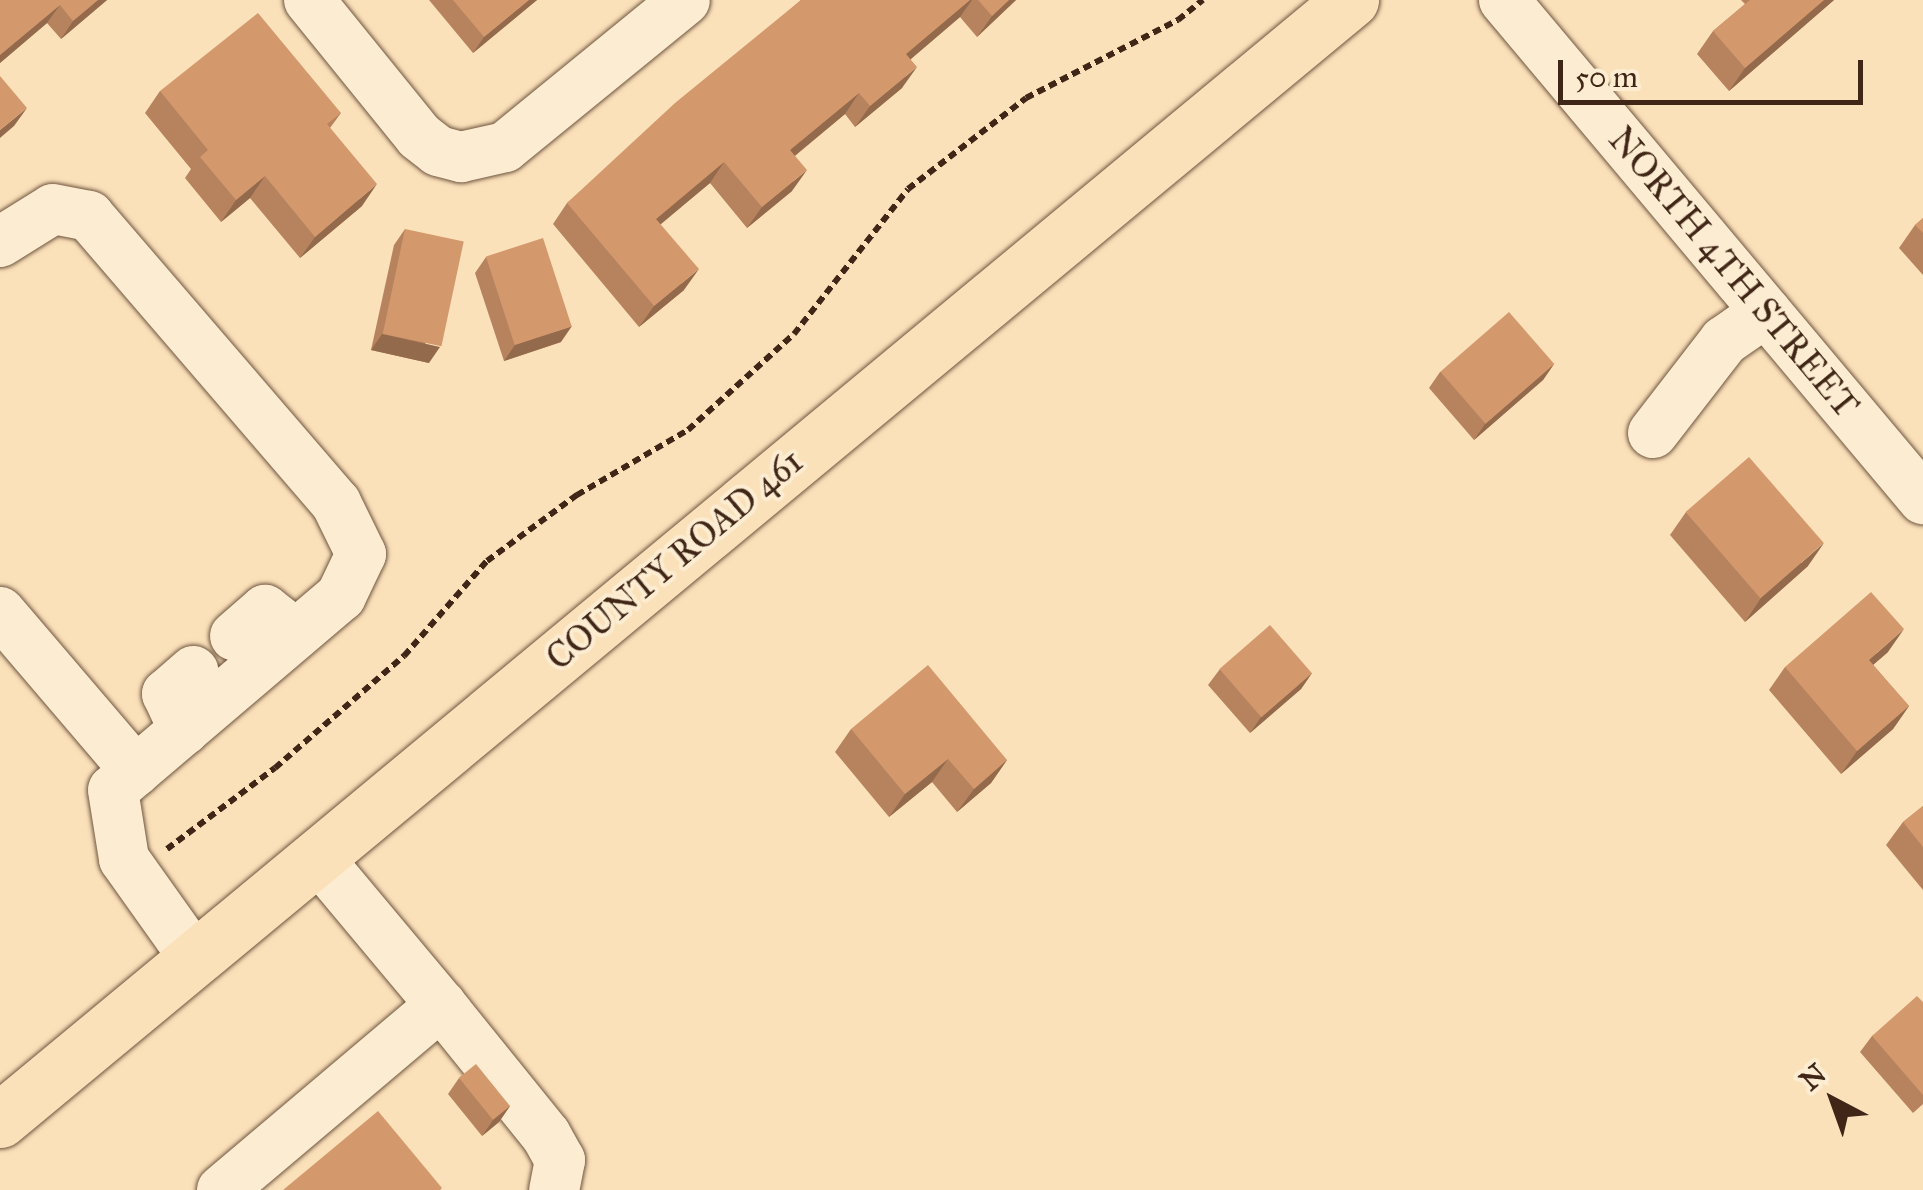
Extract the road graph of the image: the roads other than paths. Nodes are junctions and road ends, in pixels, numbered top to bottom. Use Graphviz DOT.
graph roads {
  1 [pos="308,0"];
  2 [pos="685,0"];
  3 [pos="1351,0"];
  4 [pos="1504,0"];
  5 [pos="0,242"];
  6 [pos="1766,312"];
  7 [pos="1653,433"];
  8 [pos="1923,499"];
  9 [pos="0,612"];
  10 [pos="296,634"];
  11 [pos="235,636"];
  12 [pos="193,671"];
  13 [pos="184,730"];
  14 [pos="136,771"];
  15 [pos="318,858"];
  16 [pos="196,959"];
  17 [pos="441,1005"];
  18 [pos="0,1120"];
  19 [pos="222,1190"];
  20 [pos="554,1190"];
  1 -- 2 [label="street"];
  3 -- 15 [label="main road, COUNTY ROAD 461"];
  4 -- 6 [label="street, NORTH 4TH STREET"];
  5 -- 10 [label="street"];
  6 -- 7 [label="street"];
  6 -- 8 [label="street, NORTH 4TH STREET"];
  9 -- 14 [label="street"];
  10 -- 11 [label="street"];
  10 -- 13 [label="street"];
  12 -- 13 [label="street"];
  13 -- 14 [label="street"];
  14 -- 16 [label="street"];
  15 -- 16 [label="main road, COUNTY ROAD 461"];
  15 -- 17 [label="street"];
  16 -- 18 [label="main road, COUNTY ROAD 461"];
  17 -- 19 [label="street"];
  17 -- 20 [label="street"];
}
